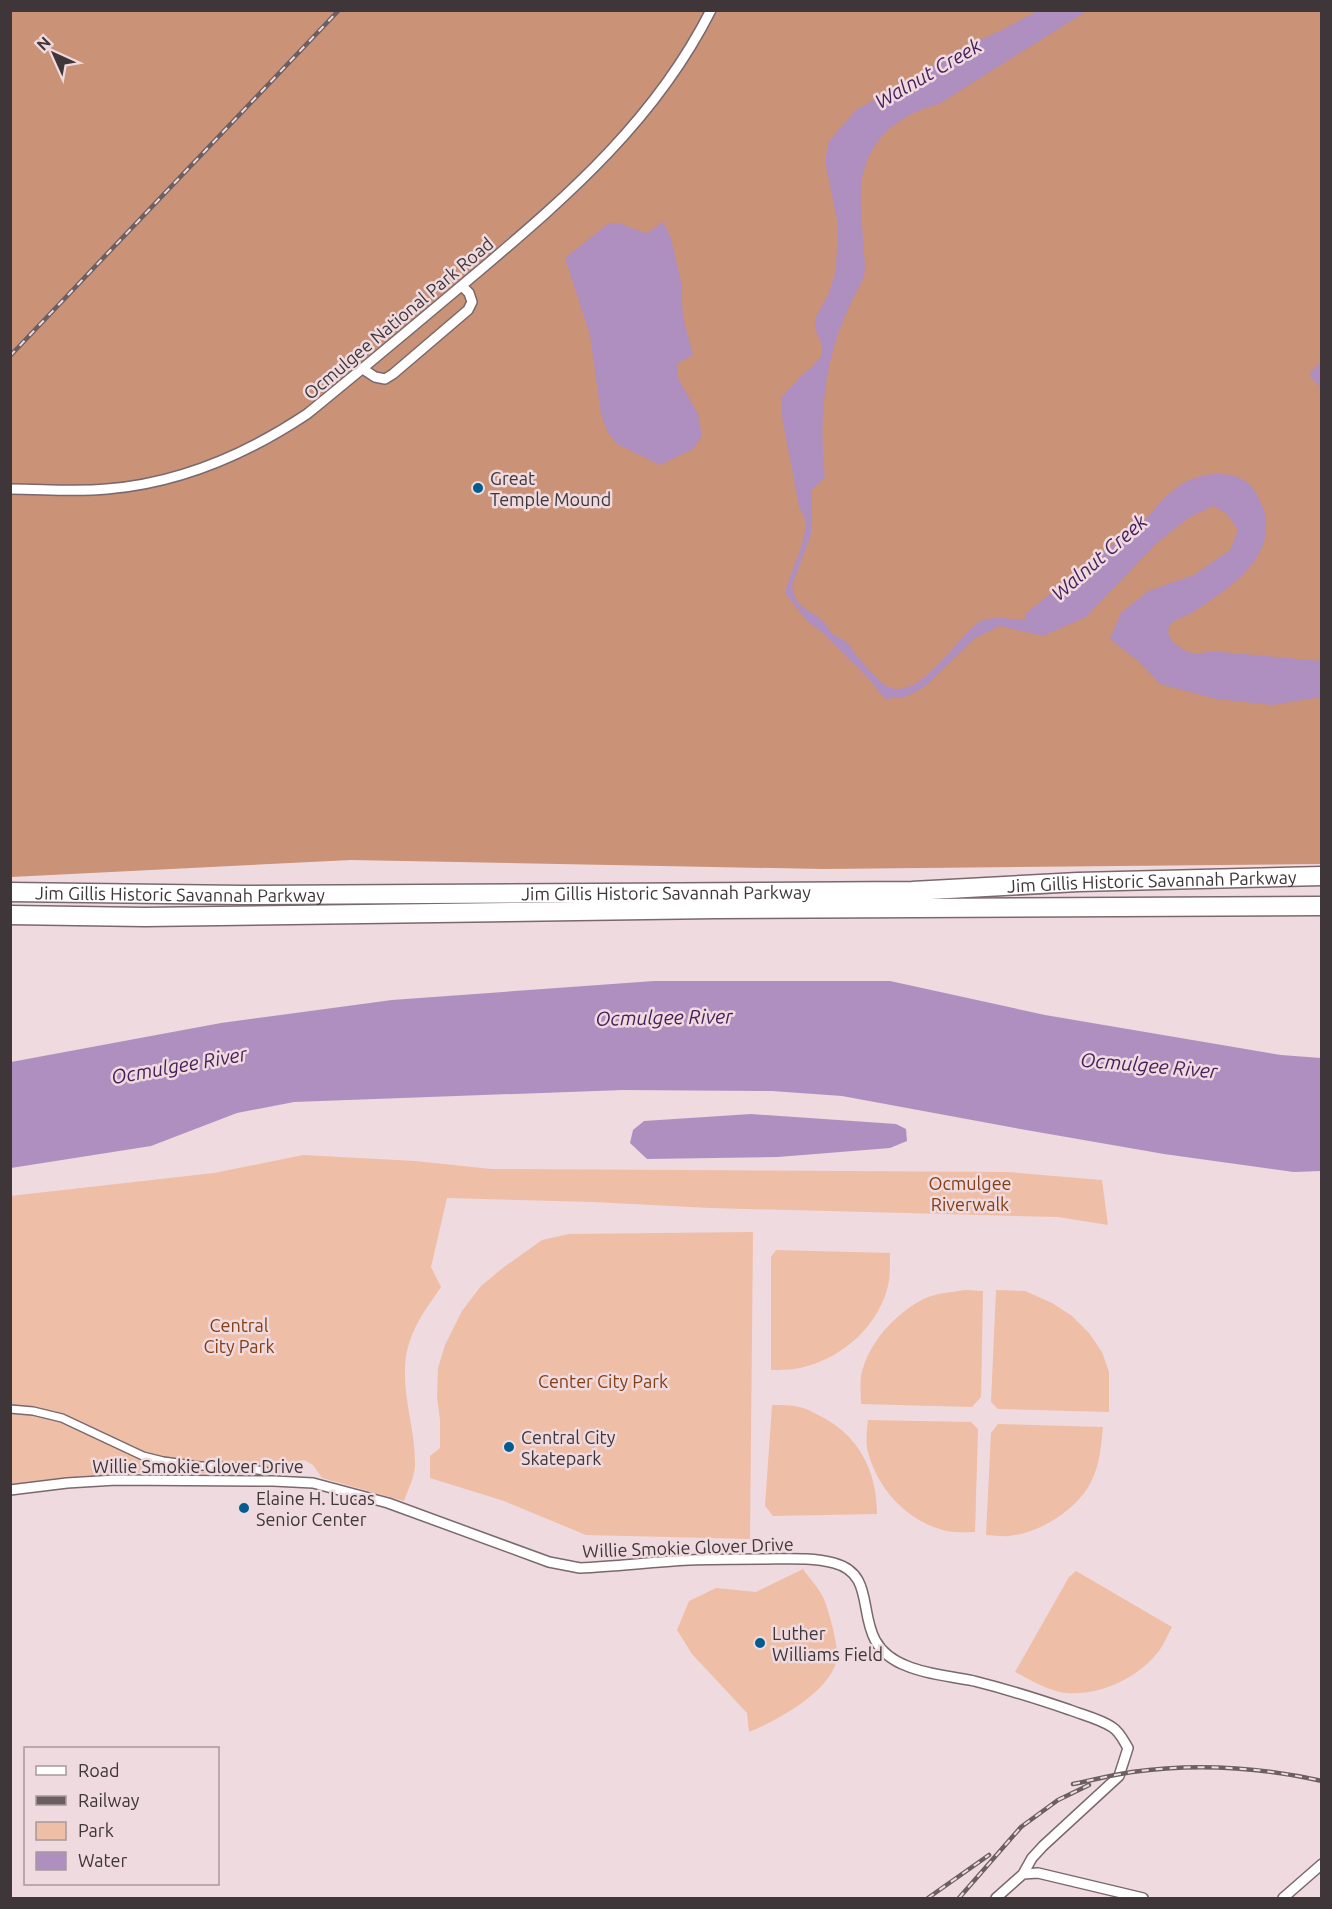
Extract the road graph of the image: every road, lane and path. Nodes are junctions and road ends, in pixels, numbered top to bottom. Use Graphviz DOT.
graph roads {
  1 [pos="711,10"];
  2 [pos="462,286"];
  3 [pos="363,369"];
  4 [pos="10,489"];
  5 [pos="1322,876"];
  6 [pos="10,892"];
  7 [pos="1322,906"];
  8 [pos="10,915"];
  9 [pos="10,1408"];
  10 [pos="265,1471"];
  11 [pos="10,1490"];
  12 [pos="1322,1864"];
  13 [pos="1023,1874"];
  14 [pos="996,1899"];
  15 [pos="1143,1899"];
  16 [pos="1283,1899"];
  1 -- 2 [label="street, Ocmulgee National Park Road"];
  2 -- 3 [label="street, Ocmulgee National Park Road"];
  2 -- 3 [label="street"];
  3 -- 4 [label="street, Ocmulgee National Park Road"];
  5 -- 6 [label="highway, Jim Gillis Historic Savannah Parkway"];
  7 -- 8 [label="highway, Jim Gillis Historic Savannah Parkway"];
  9 -- 10 [label="street"];
  11 -- 13 [label="street, Willie Smokie Glover Drive"];
  12 -- 16 [label="street"];
  13 -- 14 [label="street, Willie Smokie Glover Drive"];
  13 -- 15 [label="street"];
}
